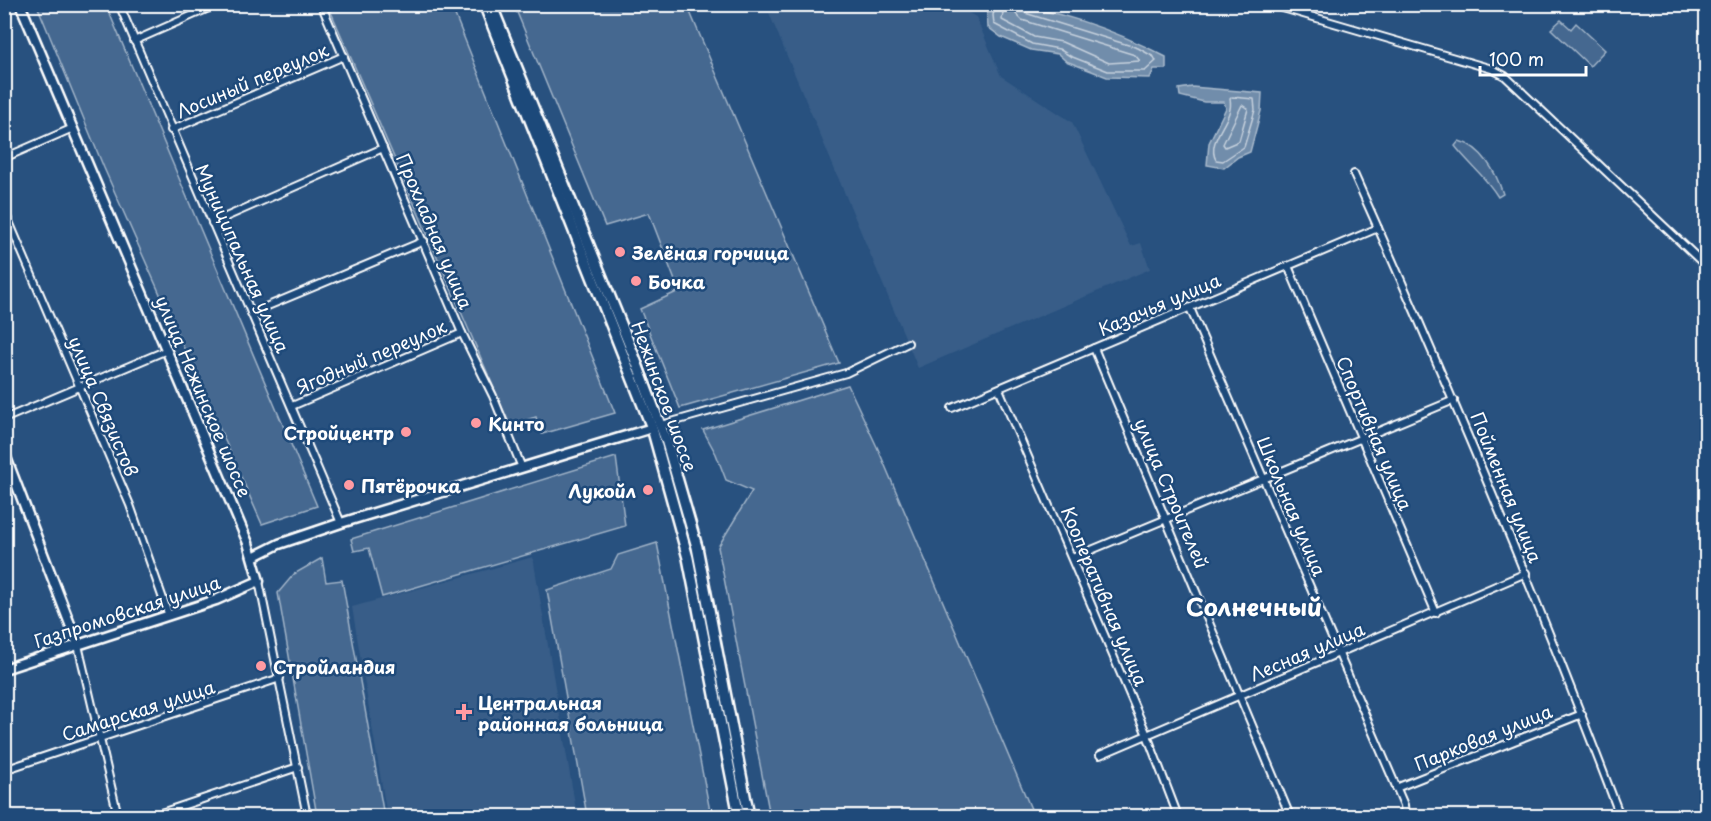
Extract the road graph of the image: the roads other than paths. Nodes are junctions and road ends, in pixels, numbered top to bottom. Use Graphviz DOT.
graph roads {
  1 [pos="20,4"];
  2 [pos="119,4"];
  3 [pos="218,4"];
  4 [pos="321,4"];
  5 [pos="484,4"];
  6 [pos="491,4"];
  7 [pos="1269,4"];
  8 [pos="134,40"];
  9 [pos="344,56"];
  10 [pos="73,128"];
  11 [pos="171,130"];
  12 [pos="383,148"];
  13 [pos="4,158"];
  14 [pos="1354,174"];
  15 [pos="4,210"];
  16 [pos="212,223"];
  17 [pos="1378,228"];
  18 [pos="424,241"];
  19 [pos="1288,266"];
  20 [pos="1707,266"];
  21 [pos="1190,308"];
  22 [pos="251,313"];
  23 [pos="462,333"];
  24 [pos="908,343"];
  25 [pos="1094,348"];
  26 [pos="166,350"];
  27 [pos="80,388"];
  28 [pos="999,389"];
  29 [pos="1454,400"];
  30 [pos="292,406"];
  31 [pos="952,408"];
  32 [pos="4,419"];
  33 [pos="656,427"];
  34 [pos="1360,437"];
  35 [pos="4,452"];
  36 [pos="522,468"];
  37 [pos="1266,479"];
  38 [pos="1167,519"];
  39 [pos="341,523"];
  40 [pos="253,557"];
  41 [pos="1072,558"];
  42 [pos="1526,573"];
  43 [pos="259,581"];
  44 [pos="1436,613"];
  45 [pos="169,616"];
  46 [pos="78,645"];
  47 [pos="1339,654"];
  48 [pos="4,669"];
  49 [pos="280,678"];
  50 [pos="1241,695"];
  51 [pos="1582,714"];
  52 [pos="1148,735"];
  53 [pos="98,738"];
  54 [pos="1100,755"];
  55 [pos="298,767"];
  56 [pos="4,770"];
  57 [pos="1396,788"];
  58 [pos="118,816"];
  59 [pos="152,816"];
  60 [pos="307,816"];
  61 [pos="739,816"];
  62 [pos="749,816"];
  63 [pos="1178,816"];
  64 [pos="1290,816"];
  65 [pos="1405,816"];
  66 [pos="1619,816"];
  1 -- 10 [label="main road, улица Нежинское шоссе"];
  2 -- 8 [label="street, Муниципальная улица"];
  3 -- 8 [label="street"];
  4 -- 9 [label="street, Прохладная улица"];
  5 -- 33 [label="main road, Нежинское шоссе"];
  6 -- 33 [label="main road, Нежинское шоссе"];
  7 -- 20 [label="street"];
  8 -- 11 [label="street, Муниципальная улица"];
  9 -- 11 [label="street, Лосиный переулок"];
  9 -- 12 [label="street, Прохладная улица"];
  10 -- 13 [label="street"];
  10 -- 26 [label="main road, улица Нежинское шоссе"];
  11 -- 16 [label="street, Муниципальная улица"];
  12 -- 16 [label="street"];
  12 -- 18 [label="street, Прохладная улица"];
  14 -- 17 [label="street, Пойменная улица"];
  15 -- 27 [label="street, улица Связистов"];
  16 -- 22 [label="street, Муниципальная улица"];
  17 -- 19 [label="street, Казачья улица"];
  17 -- 29 [label="street, Пойменная улица"];
  18 -- 22 [label="street"];
  18 -- 23 [label="street, Прохладная улица"];
  19 -- 21 [label="street, Казачья улица"];
  19 -- 34 [label="street, Спортивная улица"];
  21 -- 25 [label="street, Казачья улица"];
  21 -- 37 [label="street, Школьная улица"];
  22 -- 30 [label="street, Муниципальная улица"];
  23 -- 30 [label="street, Ягодный переулок"];
  23 -- 36 [label="street, Прохладная улица"];
  24 -- 33 [label="street"];
  25 -- 28 [label="street, Казачья улица"];
  25 -- 38 [label="street, улица Строителей"];
  26 -- 27 [label="street"];
  26 -- 40 [label="main road, улица Нежинское шоссе"];
  27 -- 32 [label="street"];
  27 -- 45 [label="street, улица Связистов"];
  28 -- 31 [label="street, Казачья улица"];
  28 -- 41 [label="street, Кооперативная улица"];
  29 -- 34 [label="street"];
  29 -- 42 [label="street, Пойменная улица"];
  30 -- 39 [label="street, Муниципальная улица"];
  33 -- 36 [label="main road"];
  33 -- 61 [label="main road, Нежинское шоссе"];
  33 -- 62 [label="main road, Нежинское шоссе"];
  34 -- 37 [label="street"];
  34 -- 44 [label="street, Спортивная улица"];
  35 -- 46 [label="main road"];
  36 -- 39 [label="main road"];
  37 -- 38 [label="street"];
  37 -- 47 [label="street, Школьная улица"];
  38 -- 41 [label="street"];
  38 -- 50 [label="street, улица Строителей"];
  39 -- 40 [label="main road"];
  40 -- 43 [label="main road, улица Нежинское шоссе"];
  41 -- 52 [label="street, Кооперативная улица"];
  42 -- 44 [label="street, Лесная улица"];
  42 -- 51 [label="street, Пойменная улица"];
  43 -- 45 [label="main road, Газпромовская улица"];
  43 -- 49 [label="street, улица Нежинское шоссе"];
  44 -- 47 [label="street, Лесная улица"];
  45 -- 46 [label="main road, Газпромовская улица"];
  46 -- 48 [label="main road, Газпромовская улица"];
  46 -- 53 [label="street"];
  47 -- 50 [label="street, Лесная улица"];
  47 -- 57 [label="street, Школьная улица"];
  49 -- 53 [label="street, Самарская улица"];
  49 -- 55 [label="street, улица Нежинское шоссе"];
  50 -- 52 [label="street, Лесная улица"];
  50 -- 64 [label="street, улица Строителей"];
  51 -- 57 [label="street, Парковая улица"];
  51 -- 66 [label="street, Пойменная улица"];
  52 -- 54 [label="street, Лесная улица"];
  52 -- 63 [label="street, Кооперативная улица"];
  53 -- 56 [label="street, Самарская улица"];
  53 -- 58 [label="street"];
  55 -- 59 [label="street"];
  55 -- 60 [label="street, улица Нежинское шоссе"];
  57 -- 65 [label="street, Школьная улица"];
}
